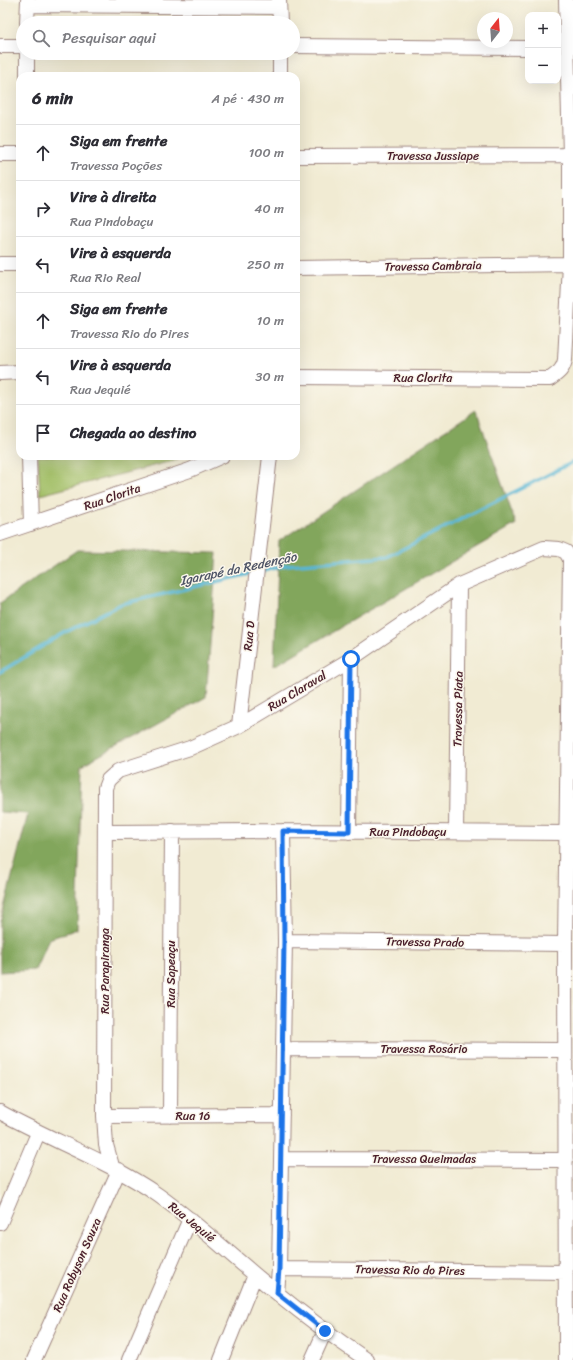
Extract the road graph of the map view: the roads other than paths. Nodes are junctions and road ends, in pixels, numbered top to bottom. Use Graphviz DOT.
graph roads {
  1 [pos="566,0"];
  2 [pos="28,3"];
  3 [pos="279,3"];
  4 [pos="27,16"];
  5 [pos="280,16"];
  6 [pos="0,46"];
  7 [pos="16,46"];
  8 [pos="300,46"];
  9 [pos="525,48"];
  10 [pos="562,48"];
  11 [pos="27,60"];
  12 [pos="280,60"];
  13 [pos="27,72"];
  14 [pos="280,72"];
  15 [pos="0,154"];
  16 [pos="16,154"];
  17 [pos="570,155"];
  18 [pos="300,156"];
  19 [pos="0,264"];
  20 [pos="16,264"];
  21 [pos="570,264"];
  22 [pos="300,268"];
  23 [pos="16,372"];
  24 [pos="0,373"];
  25 [pos="300,378"];
  26 [pos="29,460"];
  27 [pos="213,460"];
  28 [pos="270,460"];
  29 [pos="31,524"];
  30 [pos="0,534"];
  31 [pos="459,586"];
  32 [pos="351,659"];
  33 [pos="239,726"];
  34 [pos="111,776"];
  35 [pos="172,831"];
  36 [pos="283,831"];
  37 [pos="106,832"];
  38 [pos="349,832"];
  39 [pos="456,832"];
  40 [pos="567,833"];
  41 [pos="284,941"];
  42 [pos="565,944"];
  43 [pos="283,1049"];
  44 [pos="565,1050"];
  45 [pos="0,1112"];
  46 [pos="282,1115"];
  47 [pos="104,1116"];
  48 [pos="170,1116"];
  49 [pos="38,1133"];
  50 [pos="281,1159"];
  51 [pos="566,1160"];
  52 [pos="116,1168"];
  53 [pos="570,1184"];
  54 [pos="190,1219"];
  55 [pos="0,1223"];
  56 [pos="279,1269"];
  57 [pos="566,1272"];
  58 [pos="255,1275"];
  59 [pos="277,1293"];
  60 [pos="325,1331"];
  61 [pos="34,1360"];
  62 [pos="130,1360"];
  63 [pos="221,1360"];
  64 [pos="312,1360"];
  65 [pos="367,1360"];
  66 [pos="566,1360"];
  1 -- 10 [label="street"];
  2 -- 3 [label="street"];
  2 -- 4 [label="street"];
  3 -- 5 [label="street"];
  6 -- 7 [label="street"];
  8 -- 9 [label="street"];
  10 -- 17 [label="street"];
  11 -- 13 [label="street"];
  12 -- 14 [label="street"];
  15 -- 16 [label="street"];
  17 -- 18 [label="street, Travessa Jussiape"];
  17 -- 21 [label="street"];
  19 -- 20 [label="street"];
  21 -- 22 [label="street, Travessa Cambraia"];
  21 -- 25 [label="street, Rua Clorita"];
  23 -- 24 [label="street"];
  26 -- 29 [label="street"];
  27 -- 29 [label="street, Rua Clorita"];
  28 -- 33 [label="street, Rua D"];
  29 -- 30 [label="street, Rua Clorita"];
  31 -- 32 [label="street, Rua Claraval"];
  31 -- 39 [label="street, Travessa Piata"];
  31 -- 40 [label="street, Rua Claraval"];
  32 -- 33 [label="street, Rua Claraval"];
  32 -- 38 [label="street"];
  33 -- 34 [label="street, Rua Claraval"];
  34 -- 37 [label="street, Rua Parapiranga"];
  35 -- 36 [label="street, Rua Pindobaçu"];
  35 -- 37 [label="street, Rua Pindobaçu"];
  35 -- 48 [label="street, Rua Sapeaçu"];
  36 -- 38 [label="street, Rua Pindobaçu"];
  36 -- 41 [label="street"];
  37 -- 47 [label="street, Rua Parapiranga"];
  38 -- 39 [label="street, Rua Pindobaçu"];
  39 -- 40 [label="street, Rua Pindobaçu"];
  40 -- 42 [label="street"];
  41 -- 42 [label="street, Travessa Prado"];
  41 -- 43 [label="street"];
  42 -- 44 [label="street"];
  43 -- 44 [label="street, Travessa Rosário"];
  43 -- 46 [label="street"];
  44 -- 51 [label="street"];
  45 -- 49 [label="street, Rua Jequié"];
  46 -- 48 [label="street, Rua 16"];
  46 -- 50 [label="street"];
  47 -- 48 [label="street, Rua 16"];
  47 -- 52 [label="street, Rua Parapiranga"];
  49 -- 52 [label="street, Rua Jequié"];
  49 -- 55 [label="street"];
  50 -- 51 [label="street, Travessa Queimadas"];
  50 -- 56 [label="street"];
  51 -- 53 [label="street"];
  52 -- 54 [label="street, Rua Jequié"];
  52 -- 61 [label="street, Rua Robyson Souza"];
  53 -- 57 [label="street"];
  54 -- 58 [label="street, Rua Jequié"];
  54 -- 62 [label="street"];
  56 -- 57 [label="street, Travessa Rio do Pires"];
  56 -- 59 [label="street"];
  57 -- 66 [label="street"];
  58 -- 59 [label="street, Rua Jequié"];
  58 -- 63 [label="street"];
  59 -- 60 [label="street, Rua Jequié"];
  60 -- 64 [label="street"];
  60 -- 65 [label="street, Rua Jequié"];
}
